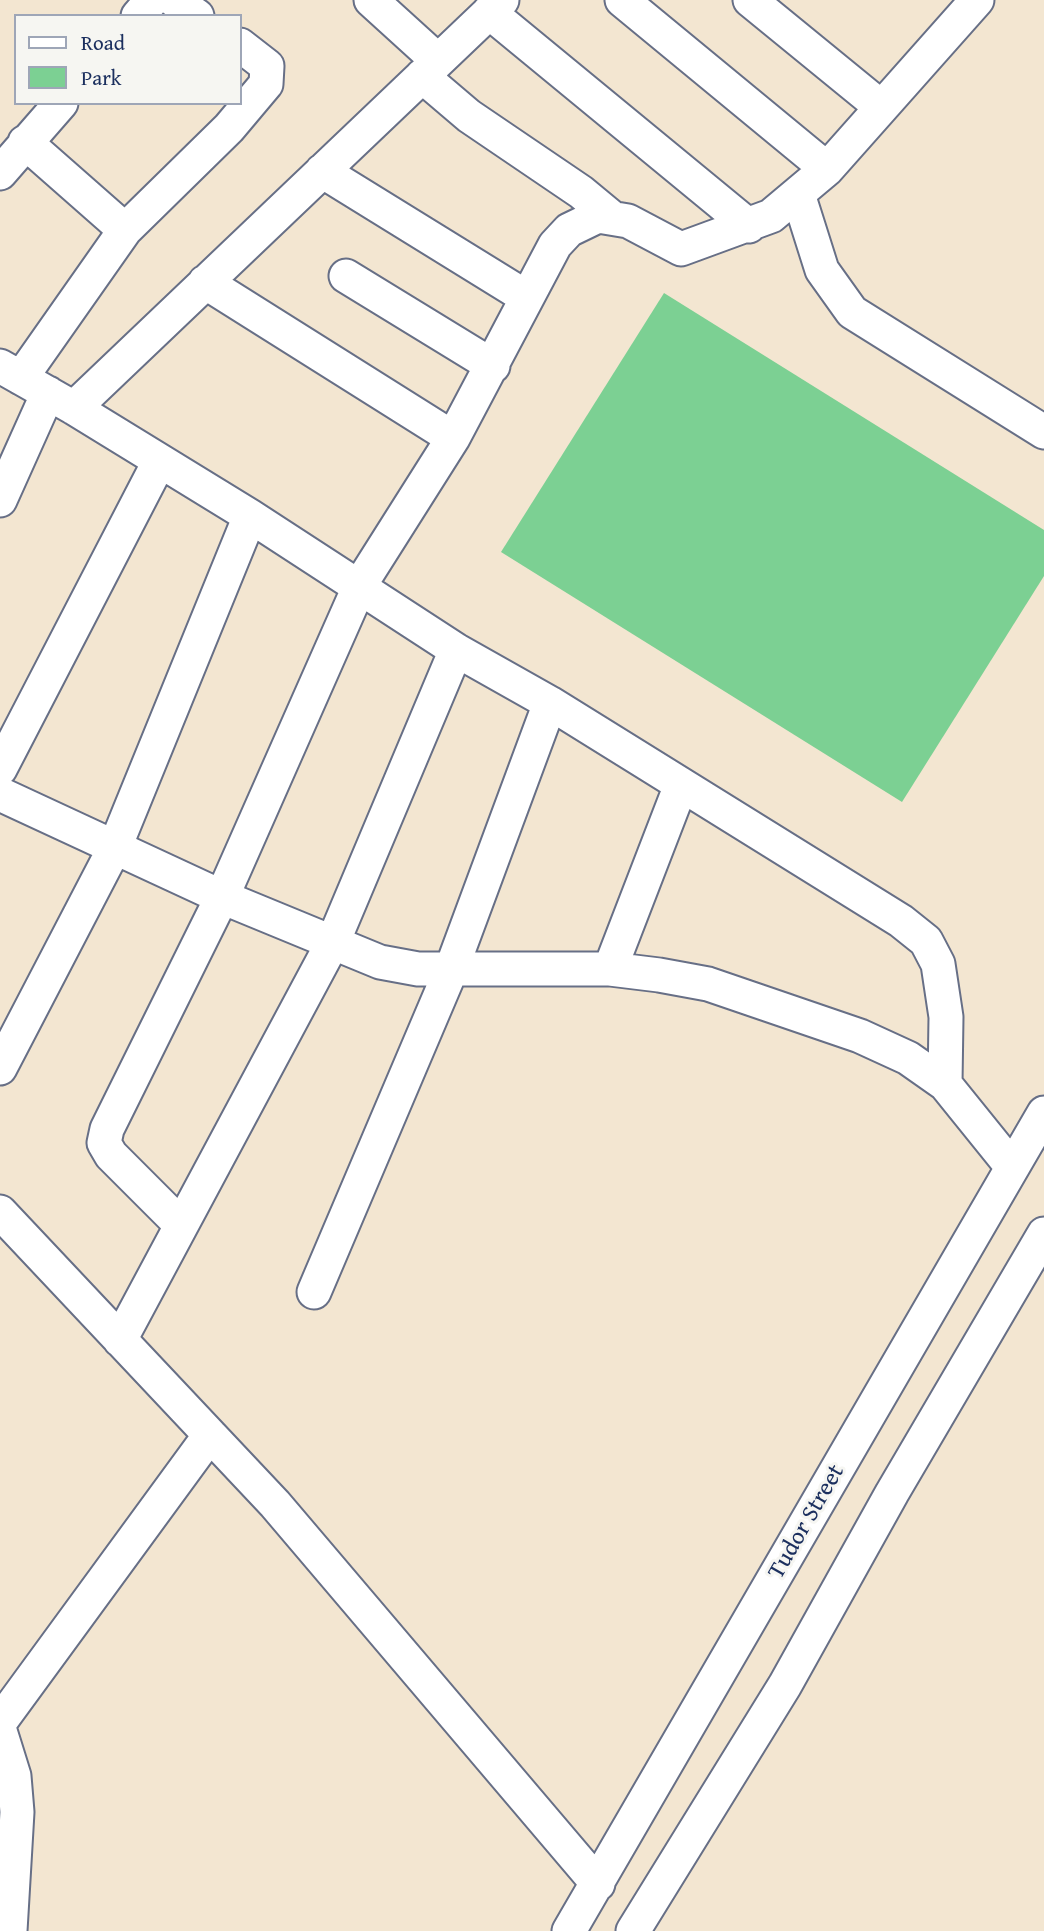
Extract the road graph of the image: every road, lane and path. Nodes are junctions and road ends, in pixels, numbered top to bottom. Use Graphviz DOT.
graph roads {
  1 [pos="152,0"];
  2 [pos="174,0"];
  3 [pos="371,0"];
  4 [pos="622,0"];
  5 [pos="750,0"];
  6 [pos="977,0"];
  7 [pos="495,6"];
  8 [pos="140,14"];
  9 [pos="194,14"];
  10 [pos="242,47"];
  11 [pos="429,68"];
  12 [pos="59,105"];
  13 [pos="881,107"];
  14 [pos="24,142"];
  15 [pos="827,169"];
  16 [pos="322,171"];
  17 [pos="0,173"];
  18 [pos="798,194"];
  19 [pos="610,216"];
  20 [pos="749,226"];
  21 [pos="125,230"];
  22 [pos="346,276"];
  23 [pos="205,282"];
  24 [pos="526,297"];
  25 [pos="493,366"];
  26 [pos="36,386"];
  27 [pos="1044,432"];
  28 [pos="453,438"];
  29 [pos="159,462"];
  30 [pos="0,500"];
  31 [pos="250,516"];
  32 [pos="360,585"];
  33 [pos="456,650"];
  34 [pos="550,704"];
  35 [pos="0,769"];
  36 [pos="681,785"];
  37 [pos="0,794"];
  38 [pos="115,847"];
  39 [pos="222,897"];
  40 [pos="332,942"];
  41 [pos="610,969"];
  42 [pos="450,970"];
  43 [pos="0,1068"];
  44 [pos="945,1084"];
  45 [pos="1044,1112"];
  46 [pos="1012,1167"];
  47 [pos="0,1212"];
  48 [pos="181,1225"];
  49 [pos="1044,1234"];
  50 [pos="314,1292"];
  51 [pos="120,1340"];
  52 [pos="210,1435"];
  53 [pos="0,1722"];
  54 [pos="0,1731"];
  55 [pos="598,1884"];
  56 [pos="10,1931"];
  57 [pos="569,1931"];
  58 [pos="633,1931"];
  1 -- 8 [label="street"];
  2 -- 9 [label="street"];
  3 -- 11 [label="street"];
  4 -- 15 [label="street"];
  5 -- 13 [label="street"];
  6 -- 13 [label="street"];
  7 -- 11 [label="street"];
  7 -- 20 [label="street"];
  10 -- 21 [label="street"];
  11 -- 16 [label="street"];
  11 -- 19 [label="street"];
  12 -- 14 [label="street"];
  13 -- 15 [label="street"];
  14 -- 17 [label="street"];
  14 -- 21 [label="street"];
  15 -- 18 [label="street"];
  16 -- 23 [label="street"];
  16 -- 24 [label="street"];
  18 -- 20 [label="street"];
  18 -- 27 [label="street"];
  19 -- 20 [label="street"];
  19 -- 24 [label="street"];
  21 -- 26 [label="street"];
  22 -- 25 [label="street"];
  23 -- 26 [label="street"];
  23 -- 28 [label="street"];
  24 -- 25 [label="street"];
  25 -- 28 [label="street"];
  26 -- 29 [label="street"];
  26 -- 30 [label="street"];
  28 -- 32 [label="street"];
  29 -- 31 [label="street"];
  29 -- 35 [label="street"];
  31 -- 32 [label="street"];
  31 -- 38 [label="street"];
  32 -- 33 [label="street"];
  32 -- 39 [label="street"];
  33 -- 34 [label="street"];
  33 -- 40 [label="street"];
  34 -- 36 [label="street"];
  34 -- 42 [label="street"];
  36 -- 41 [label="street"];
  36 -- 44 [label="street"];
  37 -- 38 [label="street"];
  38 -- 39 [label="street"];
  38 -- 43 [label="street"];
  39 -- 40 [label="street"];
  39 -- 48 [label="street"];
  40 -- 42 [label="street"];
  40 -- 48 [label="street"];
  41 -- 42 [label="street"];
  41 -- 44 [label="street"];
  42 -- 50 [label="street"];
  44 -- 46 [label="street"];
  45 -- 46 [label="street, Tudor Street"];
  46 -- 55 [label="street, Tudor Street"];
  47 -- 51 [label="street"];
  48 -- 51 [label="street"];
  49 -- 58 [label="street"];
  51 -- 52 [label="street"];
  52 -- 53 [label="street"];
  52 -- 55 [label="street"];
  54 -- 56 [label="street"];
  55 -- 57 [label="street, Tudor Street"];
}
